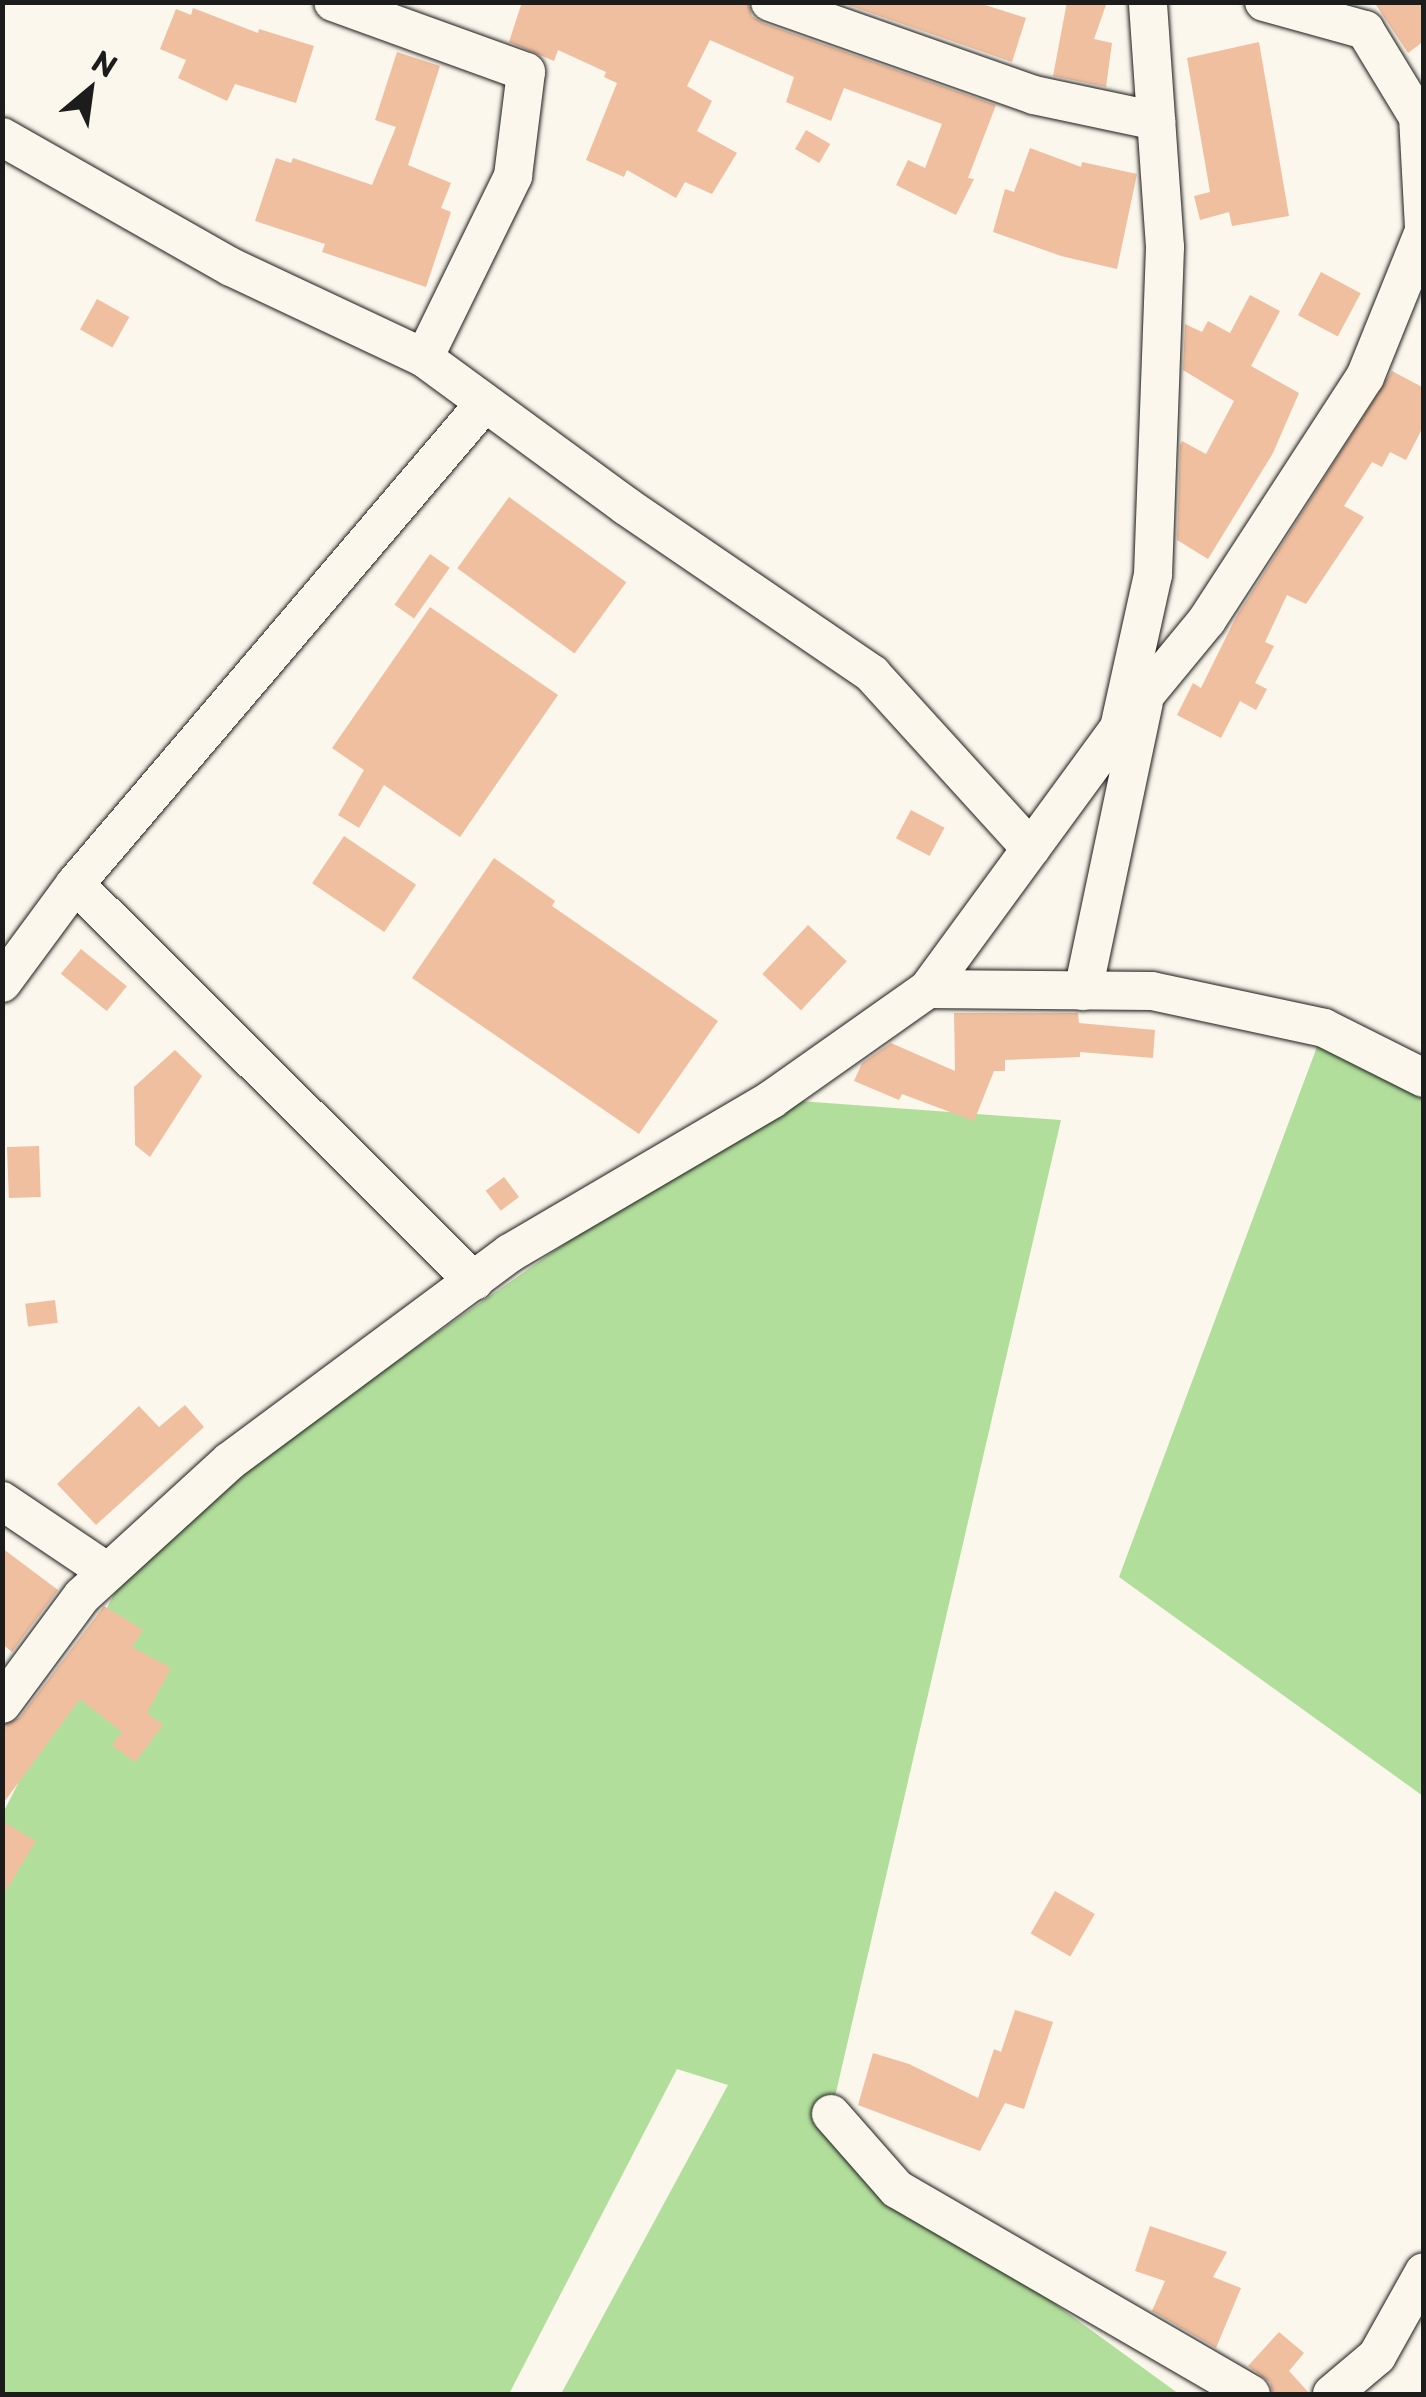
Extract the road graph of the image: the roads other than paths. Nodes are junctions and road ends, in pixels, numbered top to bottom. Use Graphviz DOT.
graph roads {
  1 [pos="333,2"];
  2 [pos="770,2"];
  3 [pos="1148,2"];
  4 [pos="1264,2"];
  5 [pos="1156,120"];
  6 [pos="2,137"];
  7 [pos="1422,162"];
  8 [pos="1424,229"];
  9 [pos="424,358"];
  10 [pos="485,403"];
  11 [pos="1145,695"];
  12 [pos="1118,728"];
  13 [pos="1031,849"];
  14 [pos="76,884"];
  15 [pos="2,983"];
  16 [pos="928,989"];
  17 [pos="1083,990"];
  18 [pos="1424,1078"];
  19 [pos="474,1281"];
  20 [pos="2,1500"];
  21 [pos="106,1570"];
  22 [pos="2,1704"];
  23 [pos="831,2114"];
  24 [pos="1424,2272"];
  25 [pos="1250,2394"];
  26 [pos="1332,2394"];
  1 -- 9 [label="street"];
  2 -- 5 [label="street"];
  3 -- 5 [label="street"];
  4 -- 7 [label="street"];
  5 -- 12 [label="street"];
  6 -- 9 [label="street"];
  7 -- 8 [label="street"];
  8 -- 11 [label="street"];
  9 -- 10 [label="street"];
  10 -- 13 [label="street"];
  10 -- 14 [label="street"];
  11 -- 12 [label="street"];
  11 -- 17 [label="street"];
  12 -- 13 [label="street"];
  13 -- 16 [label="street"];
  14 -- 15 [label="street"];
  14 -- 19 [label="street"];
  16 -- 17 [label="street"];
  16 -- 19 [label="street"];
  17 -- 18 [label="street"];
  19 -- 21 [label="street"];
  20 -- 21 [label="street"];
  21 -- 22 [label="street"];
  23 -- 25 [label="street"];
  24 -- 26 [label="street"];
}
